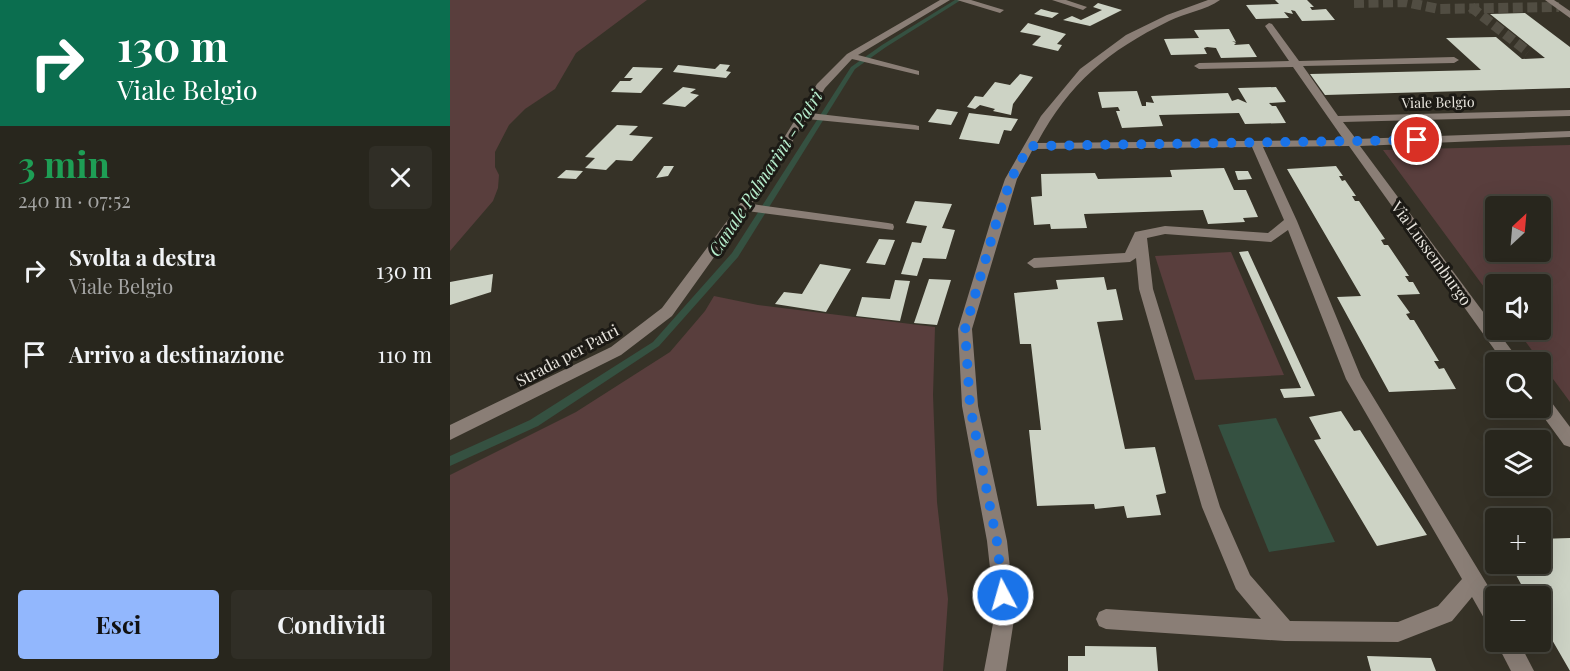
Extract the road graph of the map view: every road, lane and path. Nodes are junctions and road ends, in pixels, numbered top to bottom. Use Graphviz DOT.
graph roads {
  1 [pos="946,0"];
  2 [pos="963,0"];
  3 [pos="1056,0"];
  4 [pos="1216,0"];
  5 [pos="1549,0"];
  6 [pos="1083,7"];
  7 [pos="1000,10"];
  8 [pos="1570,15"];
  9 [pos="1269,26"];
  10 [pos="853,57"];
  11 [pos="1454,60"];
  12 [pos="1296,65"];
  13 [pos="1199,66"];
  14 [pos="916,73"];
  15 [pos="1570,113"];
  16 [pos="807,116"];
  17 [pos="1335,119"];
  18 [pos="915,129"];
  19 [pos="1570,134"];
  20 [pos="1351,143"];
  21 [pos="1256,144"];
  22 [pos="1029,146"];
  23 [pos="747,208"];
  24 [pos="1292,221"];
  25 [pos="888,227"];
  26 [pos="1140,235"];
  27 [pos="1034,263"];
  28 [pos="1505,352"];
  29 [pos="1551,415"];
  30 [pos="450,433"];
  31 [pos="1570,440"];
  32 [pos="1474,580"];
  33 [pos="1485,600"];
  34 [pos="1106,620"];
  35 [pos="1285,631"];
  36 [pos="1513,652"];
  37 [pos="995,671"];
  38 [pos="1523,671"];
  1 -- 10 [label="street, Strada per Patri"];
  2 -- 7 [label="street"];
  3 -- 6 [label="street"];
  4 -- 22 [label="street"];
  5 -- 8 [label="street"];
  9 -- 12 [label="street"];
  10 -- 14 [label="street"];
  10 -- 16 [label="street, Strada per Patri"];
  11 -- 12 [label="street"];
  12 -- 13 [label="street"];
  12 -- 17 [label="street"];
  15 -- 17 [label="street, Viale Belgio"];
  16 -- 18 [label="street"];
  16 -- 23 [label="street, Strada per Patri"];
  17 -- 20 [label="street"];
  19 -- 20 [label="street"];
  20 -- 21 [label="street"];
  20 -- 28 [label="street, Via Lussemburgo"];
  21 -- 22 [label="street"];
  21 -- 24 [label="street"];
  22 -- 37 [label="street"];
  23 -- 25 [label="street"];
  23 -- 30 [label="street, Strada per Patri"];
  24 -- 26 [label="street"];
  24 -- 32 [label="street"];
  26 -- 27 [label="street"];
  26 -- 35 [label="street"];
  29 -- 31 [label="street"];
  32 -- 33 [label="street"];
  32 -- 35 [label="street"];
  34 -- 35 [label="street"];
  36 -- 38 [label="street"];
}
